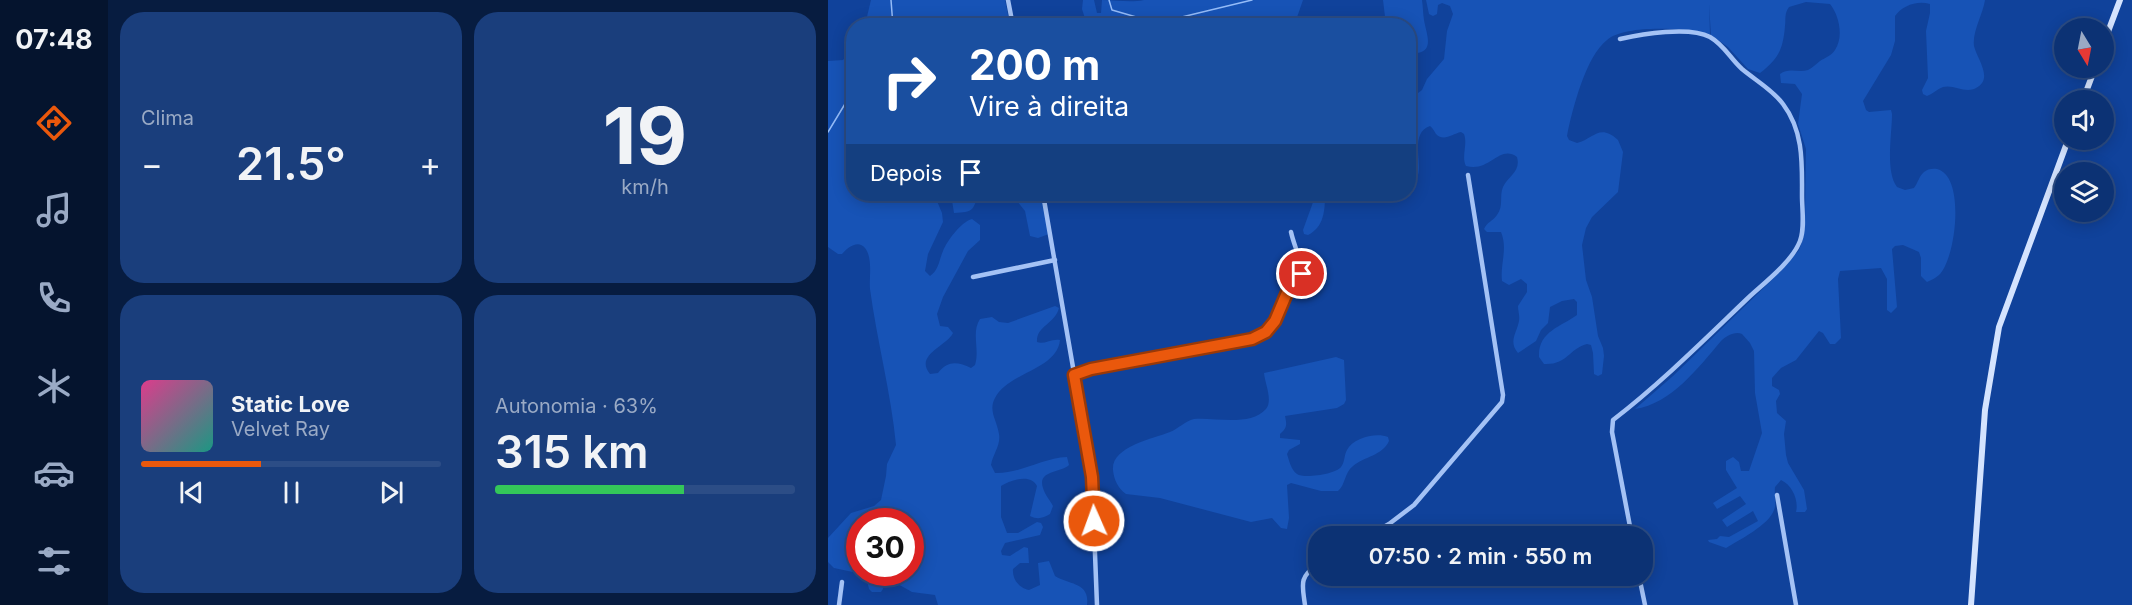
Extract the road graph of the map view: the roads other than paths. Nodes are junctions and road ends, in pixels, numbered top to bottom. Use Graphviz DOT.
graph roads {
  1 [pos="1008,0"];
  2 [pos="2120,0"];
  3 [pos="1011,18"];
  4 [pos="2113,18"];
  5 [pos="1620,39"];
  6 [pos="2064,150"];
  7 [pos="1468,175"];
  8 [pos="1044,201"];
  9 [pos="1291,232"];
  10 [pos="1055,260"];
  11 [pos="973,277"];
  12 [pos="1074,375"];
  13 [pos="1777,495"];
  14 [pos="1385,526"];
  15 [pos="1630,526"];
  16 [pos="1308,572"];
  17 [pos="842,582"];
  18 [pos="1642,586"];
  19 [pos="838,605"];
  20 [pos="1097,605"];
  21 [pos="1305,605"];
  22 [pos="1645,605"];
  23 [pos="1796,605"];
  24 [pos="1971,605"];
  1 -- 3 [label="street"];
  2 -- 4 [label="main road"];
  5 -- 15 [label="street"];
  6 -- 24 [label="main road"];
  7 -- 14 [label="street"];
  8 -- 10 [label="street"];
  9 -- 12 [label="street"];
  10 -- 11 [label="street"];
  10 -- 12 [label="street"];
  12 -- 20 [label="street"];
  13 -- 23 [label="street"];
  16 -- 21 [label="street"];
  17 -- 19 [label="street"];
  18 -- 22 [label="street"];
}
